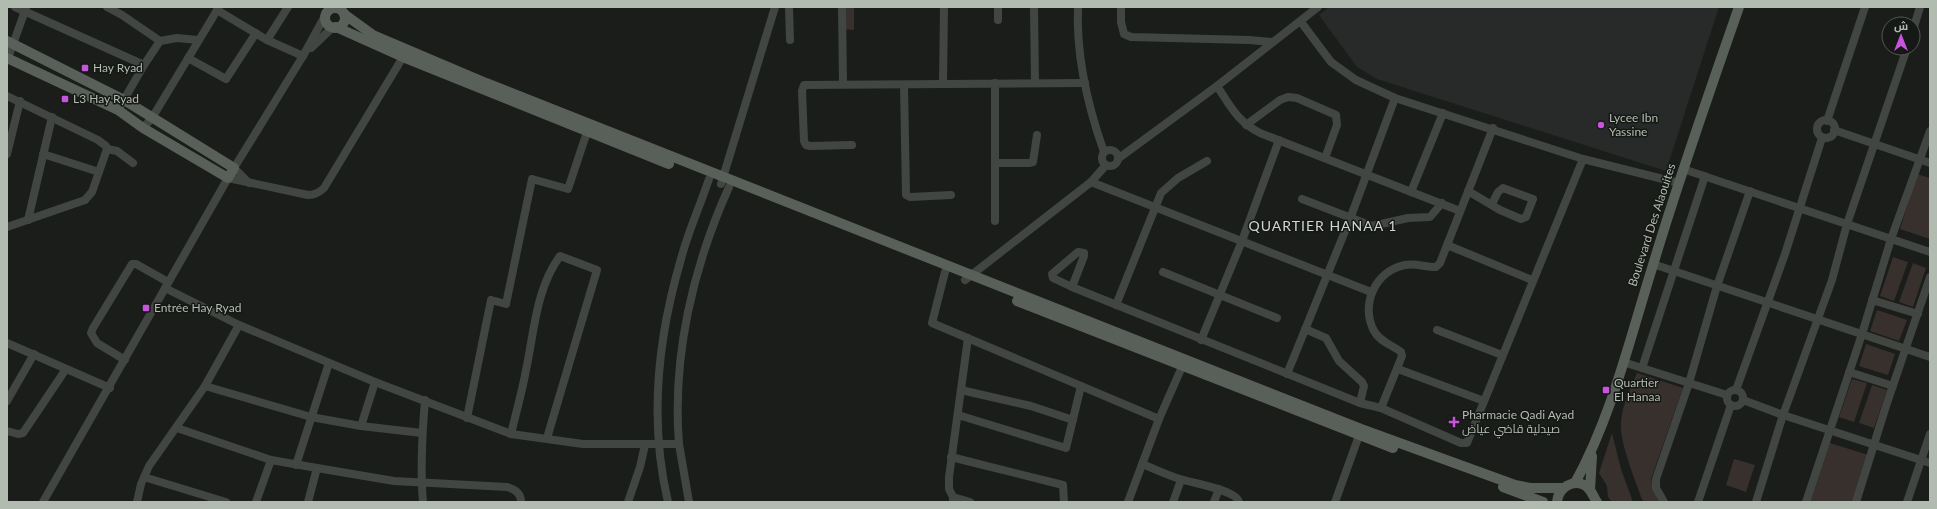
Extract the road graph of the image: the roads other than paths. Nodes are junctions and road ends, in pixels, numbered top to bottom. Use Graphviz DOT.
graph roads {
  1 [pos="16,7"];
  2 [pos="107,7"];
  3 [pos="288,7"];
  4 [pos="775,7"];
  5 [pos="789,7"];
  6 [pos="842,7"];
  7 [pos="944,7"];
  8 [pos="998,7"];
  9 [pos="1034,7"];
  10 [pos="1078,7"];
  11 [pos="1121,7"];
  12 [pos="1318,7"];
  13 [pos="1739,7"];
  14 [pos="1865,7"];
  15 [pos="218,8"];
  16 [pos="26,9"];
  17 [pos="330,10"];
  18 [pos="344,11"];
  19 [pos="998,20"];
  20 [pos="1301,22"];
  21 [pos="335,27"];
  22 [pos="256,33"];
  23 [pos="198,40"];
  24 [pos="267,40"];
  25 [pos="790,40"];
  26 [pos="160,41"];
  27 [pos="1273,42"];
  28 [pos="10,43"];
  29 [pos="405,53"];
  30 [pos="304,56"];
  31 [pos="1904,56"];
  32 [pos="7,58"];
  33 [pos="188,58"];
  34 [pos="144,65"];
  35 [pos="995,83"];
  36 [pos="1036,83"];
  37 [pos="1085,83"];
  38 [pos="843,84"];
  39 [pos="904,84"];
  40 [pos="943,84"];
  41 [pos="1217,86"];
  42 [pos="7,96"];
  43 [pos="1395,98"];
  44 [pos="124,100"];
  45 [pos="20,101"];
  46 [pos="118,110"];
  47 [pos="1443,113"];
  48 [pos="52,117"];
  49 [pos="152,118"];
  50 [pos="1827,121"];
  51 [pos="1246,125"];
  52 [pos="144,128"];
  53 [pos="588,128"];
  54 [pos="1493,128"];
  55 [pos="1834,130"];
  56 [pos="1930,131"];
  57 [pos="1037,135"];
  58 [pos="1822,138"];
  59 [pos="1279,140"];
  60 [pos="1874,144"];
  61 [pos="852,145"];
  62 [pos="107,149"];
  63 [pos="1104,152"];
  64 [pos="7,154"];
  65 [pos="43,154"];
  66 [pos="1119,158"];
  67 [pos="1325,158"];
  68 [pos="1583,158"];
  69 [pos="1919,159"];
  70 [pos="1207,161"];
  71 [pos="133,162"];
  72 [pos="995,163"];
  73 [pos="1930,163"];
  74 [pos="1106,165"];
  75 [pos="234,168"];
  76 [pos="1683,169"];
  77 [pos="99,172"];
  78 [pos="1367,174"];
  79 [pos="1705,176"];
  80 [pos="228,178"];
  81 [pos="710,179"];
  82 [pos="1091,182"];
  83 [pos="249,183"];
  84 [pos="724,183"];
  85 [pos="1678,183"];
  86 [pos="1468,191"];
  87 [pos="1750,191"];
  88 [pos="1411,192"];
  89 [pos="951,195"];
  90 [pos="1302,199"];
  91 [pos="1442,203"];
  92 [pos="1492,204"];
  93 [pos="1155,207"];
  94 [pos="1801,209"];
  95 [pos="1460,210"];
  96 [pos="1350,219"];
  97 [pos="28,220"];
  98 [pos="995,221"];
  99 [pos="1847,224"];
  100 [pos="7,227"];
  101 [pos="1891,239"];
  102 [pos="1242,241"];
  103 [pos="885,245"];
  104 [pos="1447,245"];
  105 [pos="1930,252"];
  106 [pos="1653,264"];
  107 [pos="1674,271"];
  108 [pos="945,272"];
  109 [pos="1163,272"];
  110 [pos="1327,276"];
  111 [pos="968,277"];
  112 [pos="1930,277"];
  113 [pos="1532,280"];
  114 [pos="166,285"];
  115 [pos="1717,286"];
  116 [pos="1072,287"];
  117 [pos="1371,292"];
  118 [pos="1219,295"];
  119 [pos="1872,300"];
  120 [pos="1768,303"];
  121 [pos="1116,305"];
  122 [pos="1918,314"];
  123 [pos="1277,318"];
  124 [pos="1817,319"];
  125 [pos="239,325"];
  126 [pos="1305,329"];
  127 [pos="1437,330"];
  128 [pos="1862,334"];
  129 [pos="968,338"];
  130 [pos="1201,340"];
  131 [pos="10,345"];
  132 [pos="1906,349"];
  133 [pos="34,354"];
  134 [pos="1502,355"];
  135 [pos="1930,357"];
  136 [pos="125,360"];
  137 [pos="1623,362"];
  138 [pos="329,363"];
  139 [pos="1184,363"];
  140 [pos="1642,368"];
  141 [pos="66,369"];
  142 [pos="1398,369"];
  143 [pos="1849,372"];
  144 [pos="1287,374"];
  145 [pos="375,382"];
  146 [pos="1689,384"];
  147 [pos="205,386"];
  148 [pos="1081,386"];
  149 [pos="1893,386"];
  150 [pos="110,388"];
  151 [pos="961,390"];
  152 [pos="1736,390"];
  153 [pos="1727,396"];
  154 [pos="7,400"];
  155 [pos="425,400"];
  156 [pos="1743,400"];
  157 [pos="1484,401"];
  158 [pos="1360,403"];
  159 [pos="1731,405"];
  160 [pos="1381,408"];
  161 [pos="958,415"];
  162 [pos="1783,416"];
  163 [pos="311,417"];
  164 [pos="467,418"];
  165 [pos="1159,419"];
  166 [pos="1073,420"];
  167 [pos="360,426"];
  168 [pos="177,428"];
  169 [pos="1829,430"];
  170 [pos="7,431"];
  171 [pos="422,433"];
  172 [pos="1360,433"];
  173 [pos="511,434"];
  174 [pos="1930,434"];
  175 [pos="547,438"];
  176 [pos="660,444"];
  177 [pos="679,444"];
  178 [pos="1874,444"];
  179 [pos="645,445"];
  180 [pos="1592,452"];
  181 [pos="951,457"];
  182 [pos="271,460"];
  183 [pos="1921,460"];
  184 [pos="1930,463"];
  185 [pos="1142,464"];
  186 [pos="296,465"];
  187 [pos="317,468"];
  188 [pos="144,477"];
  189 [pos="1181,480"];
  190 [pos="422,482"];
  191 [pos="1575,483"];
  192 [pos="1563,488"];
  193 [pos="1219,490"];
  194 [pos="1594,498"];
  195 [pos="953,499"];
  196 [pos="1241,501"];
  197 [pos="43,502"];
  198 [pos="137,502"];
  199 [pos="226,502"];
  200 [pos="256,502"];
  201 [pos="308,502"];
  202 [pos="423,502"];
  203 [pos="521,502"];
  204 [pos="628,502"];
  205 [pos="668,502"];
  206 [pos="689,502"];
  207 [pos="970,502"];
  208 [pos="1064,502"];
  209 [pos="1128,502"];
  210 [pos="1174,502"];
  211 [pos="1214,502"];
  212 [pos="1335,502"];
  213 [pos="1543,502"];
  214 [pos="1557,502"];
  215 [pos="1664,502"];
  216 [pos="1698,502"];
  217 [pos="1756,502"];
  218 [pos="1806,502"];
  219 [pos="1856,502"];
  220 [pos="1907,502"];
  1 -- 16 [label="street"];
  2 -- 26 [label="street"];
  3 -- 24 [label="street"];
  4 -- 84 [label="street"];
  5 -- 25 [label="street"];
  6 -- 38 [label="street"];
  7 -- 40 [label="street"];
  8 -- 19 [label="street"];
  9 -- 36 [label="street"];
  10 -- 37 [label="street"];
  11 -- 27 [label="street"];
  12 -- 20 [label="street"];
  13 -- 76 [label="main road, Boulevard Des Alaouites"];
  14 -- 50 [label="street"];
  15 -- 22 [label="street"];
  15 -- 23 [label="street"];
  16 -- 28 [label="street"];
  16 -- 34 [label="street"];
  17 -- 18 [label="main road"];
  17 -- 21 [label="main road"];
  17 -- 30 [label="street"];
  18 -- 21 [label="main road"];
  18 -- 29 [label="main road"];
  20 -- 27 [label="street"];
  20 -- 43 [label="street"];
  21 -- 29 [label="main road"];
  21 -- 30 [label="street"];
  22 -- 24 [label="street"];
  22 -- 33 [label="street"];
  23 -- 26 [label="street"];
  23 -- 33 [label="street"];
  24 -- 30 [label="street"];
  26 -- 34 [label="street"];
  27 -- 41 [label="street"];
  28 -- 32 [label="street"];
  28 -- 44 [label="main road"];
  29 -- 53 [label="main road"];
  29 -- 83 [label="street"];
  30 -- 75 [label="street"];
  31 -- 60 [label="street"];
  32 -- 46 [label="main road"];
  33 -- 49 [label="street"];
  34 -- 44 [label="street"];
  35 -- 36 [label="street"];
  35 -- 40 [label="street"];
  35 -- 72 [label="street"];
  36 -- 37 [label="street"];
  37 -- 63 [label="street"];
  38 -- 39 [label="street"];
  38 -- 61 [label="street"];
  39 -- 40 [label="street"];
  39 -- 89 [label="street"];
  41 -- 51 [label="street"];
  41 -- 66 [label="street"];
  42 -- 45 [label="street"];
  43 -- 47 [label="street"];
  43 -- 78 [label="street"];
  44 -- 46 [label="street"];
  44 -- 49 [label="main road"];
  45 -- 48 [label="street"];
  45 -- 64 [label="street"];
  46 -- 52 [label="main road"];
  47 -- 54 [label="street"];
  47 -- 88 [label="street"];
  48 -- 62 [label="street"];
  48 -- 65 [label="street"];
  49 -- 52 [label="street"];
  49 -- 75 [label="main road"];
  50 -- 55 [label="street"];
  50 -- 58 [label="street"];
  51 -- 59 [label="street"];
  51 -- 67 [label="street"];
  52 -- 80 [label="main road"];
  53 -- 81 [label="main road"];
  53 -- 84 [label="main road"];
  53 -- 164 [label="street"];
  54 -- 68 [label="street"];
  54 -- 86 [label="street"];
  55 -- 58 [label="street"];
  55 -- 60 [label="street"];
  56 -- 69 [label="street"];
  57 -- 72 [label="street"];
  58 -- 94 [label="street"];
  59 -- 67 [label="street"];
  59 -- 102 [label="street"];
  60 -- 69 [label="street"];
  60 -- 99 [label="street"];
  62 -- 71 [label="street"];
  62 -- 77 [label="street"];
  63 -- 66 [label="street"];
  63 -- 74 [label="street"];
  65 -- 77 [label="street"];
  65 -- 97 [label="street"];
  66 -- 74 [label="street"];
  67 -- 78 [label="street"];
  68 -- 85 [label="street"];
  68 -- 113 [label="street"];
  69 -- 73 [label="street"];
  69 -- 101 [label="street"];
  70 -- 93 [label="street"];
  72 -- 98 [label="street"];
  74 -- 82 [label="street"];
  75 -- 80 [label="main road"];
  75 -- 83 [label="street"];
  76 -- 79 [label="street"];
  76 -- 85 [label="main road, Boulevard Des Alaouites"];
  77 -- 97 [label="street"];
  78 -- 88 [label="street"];
  78 -- 96 [label="street"];
  79 -- 87 [label="street"];
  79 -- 107 [label="street"];
  80 -- 83 [label="street"];
  80 -- 114 [label="street"];
  81 -- 84 [label="main road"];
  81 -- 176 [label="street"];
  82 -- 93 [label="street"];
  82 -- 111 [label="street"];
  84 -- 103 [label="main road"];
  84 -- 177 [label="street"];
  85 -- 106 [label="main road, Boulevard Des Alaouites"];
  86 -- 92 [label="street"];
  86 -- 95 [label="street"];
  87 -- 94 [label="street"];
  87 -- 115 [label="street"];
  88 -- 91 [label="street"];
  90 -- 96 [label="street"];
  91 -- 95 [label="street"];
  91 -- 96 [label="street"];
  92 -- 92 [label="street"];
  93 -- 102 [label="street"];
  93 -- 121 [label="street"];
  94 -- 99 [label="street"];
  94 -- 120 [label="street"];
  95 -- 104 [label="street"];
  96 -- 110 [label="street"];
  97 -- 100 [label="street"];
  99 -- 101 [label="street"];
  99 -- 124 [label="street"];
  101 -- 105 [label="street"];
  101 -- 119 [label="street"];
  102 -- 110 [label="street"];
  102 -- 118 [label="street"];
  103 -- 108 [label="main road"];
  103 -- 111 [label="main road"];
  104 -- 113 [label="street"];
  104 -- 117 [label="street"];
  106 -- 107 [label="street"];
  106 -- 137 [label="main road, Boulevard Des Alaouites"];
  107 -- 115 [label="street"];
  107 -- 140 [label="street"];
  108 -- 111 [label="main road"];
  108 -- 129 [label="street"];
  109 -- 118 [label="street"];
  110 -- 117 [label="street"];
  110 -- 126 [label="street"];
  111 -- 139 [label="main road"];
  112 -- 122 [label="street"];
  113 -- 134 [label="street"];
  114 -- 125 [label="street"];
  114 -- 136 [label="street"];
  114 -- 136 [label="street"];
  115 -- 120 [label="street"];
  115 -- 146 [label="street"];
  116 -- 116 [label="street"];
  116 -- 121 [label="street"];
  117 -- 142 [label="street"];
  118 -- 123 [label="street"];
  118 -- 130 [label="street"];
  119 -- 122 [label="street"];
  119 -- 128 [label="street"];
  120 -- 124 [label="street"];
  120 -- 152 [label="street"];
  121 -- 130 [label="street"];
  122 -- 132 [label="street"];
  124 -- 128 [label="street"];
  124 -- 162 [label="street"];
  125 -- 138 [label="street"];
  125 -- 147 [label="street"];
  126 -- 144 [label="street"];
  126 -- 158 [label="street"];
  127 -- 134 [label="street"];
  128 -- 132 [label="street"];
  128 -- 143 [label="street"];
  129 -- 148 [label="street"];
  129 -- 151 [label="street"];
  130 -- 144 [label="street"];
  131 -- 133 [label="street"];
  132 -- 135 [label="street"];
  132 -- 149 [label="street"];
  133 -- 141 [label="street"];
  133 -- 154 [label="street"];
  134 -- 157 [label="street"];
  136 -- 150 [label="street"];
  137 -- 140 [label="street"];
  137 -- 180 [label="main road, Boulevard Des Alaouites"];
  138 -- 145 [label="street"];
  138 -- 163 [label="street"];
  139 -- 165 [label="street"];
  139 -- 172 [label="main road"];
  140 -- 146 [label="street"];
  141 -- 150 [label="street"];
  141 -- 170 [label="street"];
  142 -- 157 [label="street"];
  142 -- 160 [label="street"];
  143 -- 149 [label="street"];
  143 -- 169 [label="street"];
  144 -- 158 [label="street"];
  145 -- 155 [label="street"];
  145 -- 167 [label="street"];
  146 -- 153 [label="street"];
  146 -- 215 [label="street"];
  147 -- 163 [label="street"];
  147 -- 168 [label="street"];
  148 -- 165 [label="street"];
  148 -- 166 [label="street"];
  149 -- 178 [label="street"];
  150 -- 197 [label="street"];
  151 -- 161 [label="street"];
  151 -- 166 [label="street"];
  152 -- 153 [label="street"];
  152 -- 156 [label="street"];
  153 -- 159 [label="street"];
  155 -- 164 [label="street"];
  155 -- 171 [label="street"];
  156 -- 159 [label="street"];
  156 -- 162 [label="street"];
  157 -- 160 [label="street"];
  158 -- 160 [label="street"];
  159 -- 216 [label="street"];
  161 -- 166 [label="street"];
  161 -- 181 [label="street"];
  162 -- 169 [label="street"];
  162 -- 217 [label="street"];
  163 -- 167 [label="street"];
  163 -- 186 [label="street"];
  164 -- 173 [label="street"];
  165 -- 185 [label="street"];
  167 -- 171 [label="street"];
  168 -- 182 [label="street"];
  168 -- 188 [label="street"];
  169 -- 178 [label="street"];
  169 -- 218 [label="street"];
  171 -- 190 [label="street"];
  172 -- 192 [label="main road"];
  172 -- 212 [label="street"];
  172 -- 213 [label="main road"];
  173 -- 175 [label="street"];
  173 -- 175 [label="street"];
  174 -- 183 [label="street"];
  175 -- 179 [label="street"];
  176 -- 177 [label="street"];
  176 -- 179 [label="street"];
  176 -- 205 [label="street"];
  177 -- 206 [label="street"];
  178 -- 183 [label="street"];
  178 -- 219 [label="street"];
  179 -- 204 [label="street"];
  180 -- 191 [label="main road"];
  180 -- 194 [label="main road"];
  181 -- 195 [label="street"];
  181 -- 208 [label="street"];
  182 -- 186 [label="street"];
  182 -- 200 [label="street"];
  183 -- 184 [label="street"];
  183 -- 220 [label="street"];
  185 -- 189 [label="street"];
  185 -- 209 [label="street"];
  186 -- 187 [label="street"];
  187 -- 190 [label="street"];
  187 -- 201 [label="street"];
  188 -- 198 [label="street"];
  188 -- 199 [label="street"];
  189 -- 193 [label="street"];
  189 -- 210 [label="street"];
  190 -- 202 [label="street"];
  190 -- 203 [label="street"];
  191 -- 192 [label="main road"];
  191 -- 194 [label="main road"];
  192 -- 214 [label="main road"];
  193 -- 196 [label="street"];
  193 -- 211 [label="street"];
  195 -- 207 [label="street"];
}
